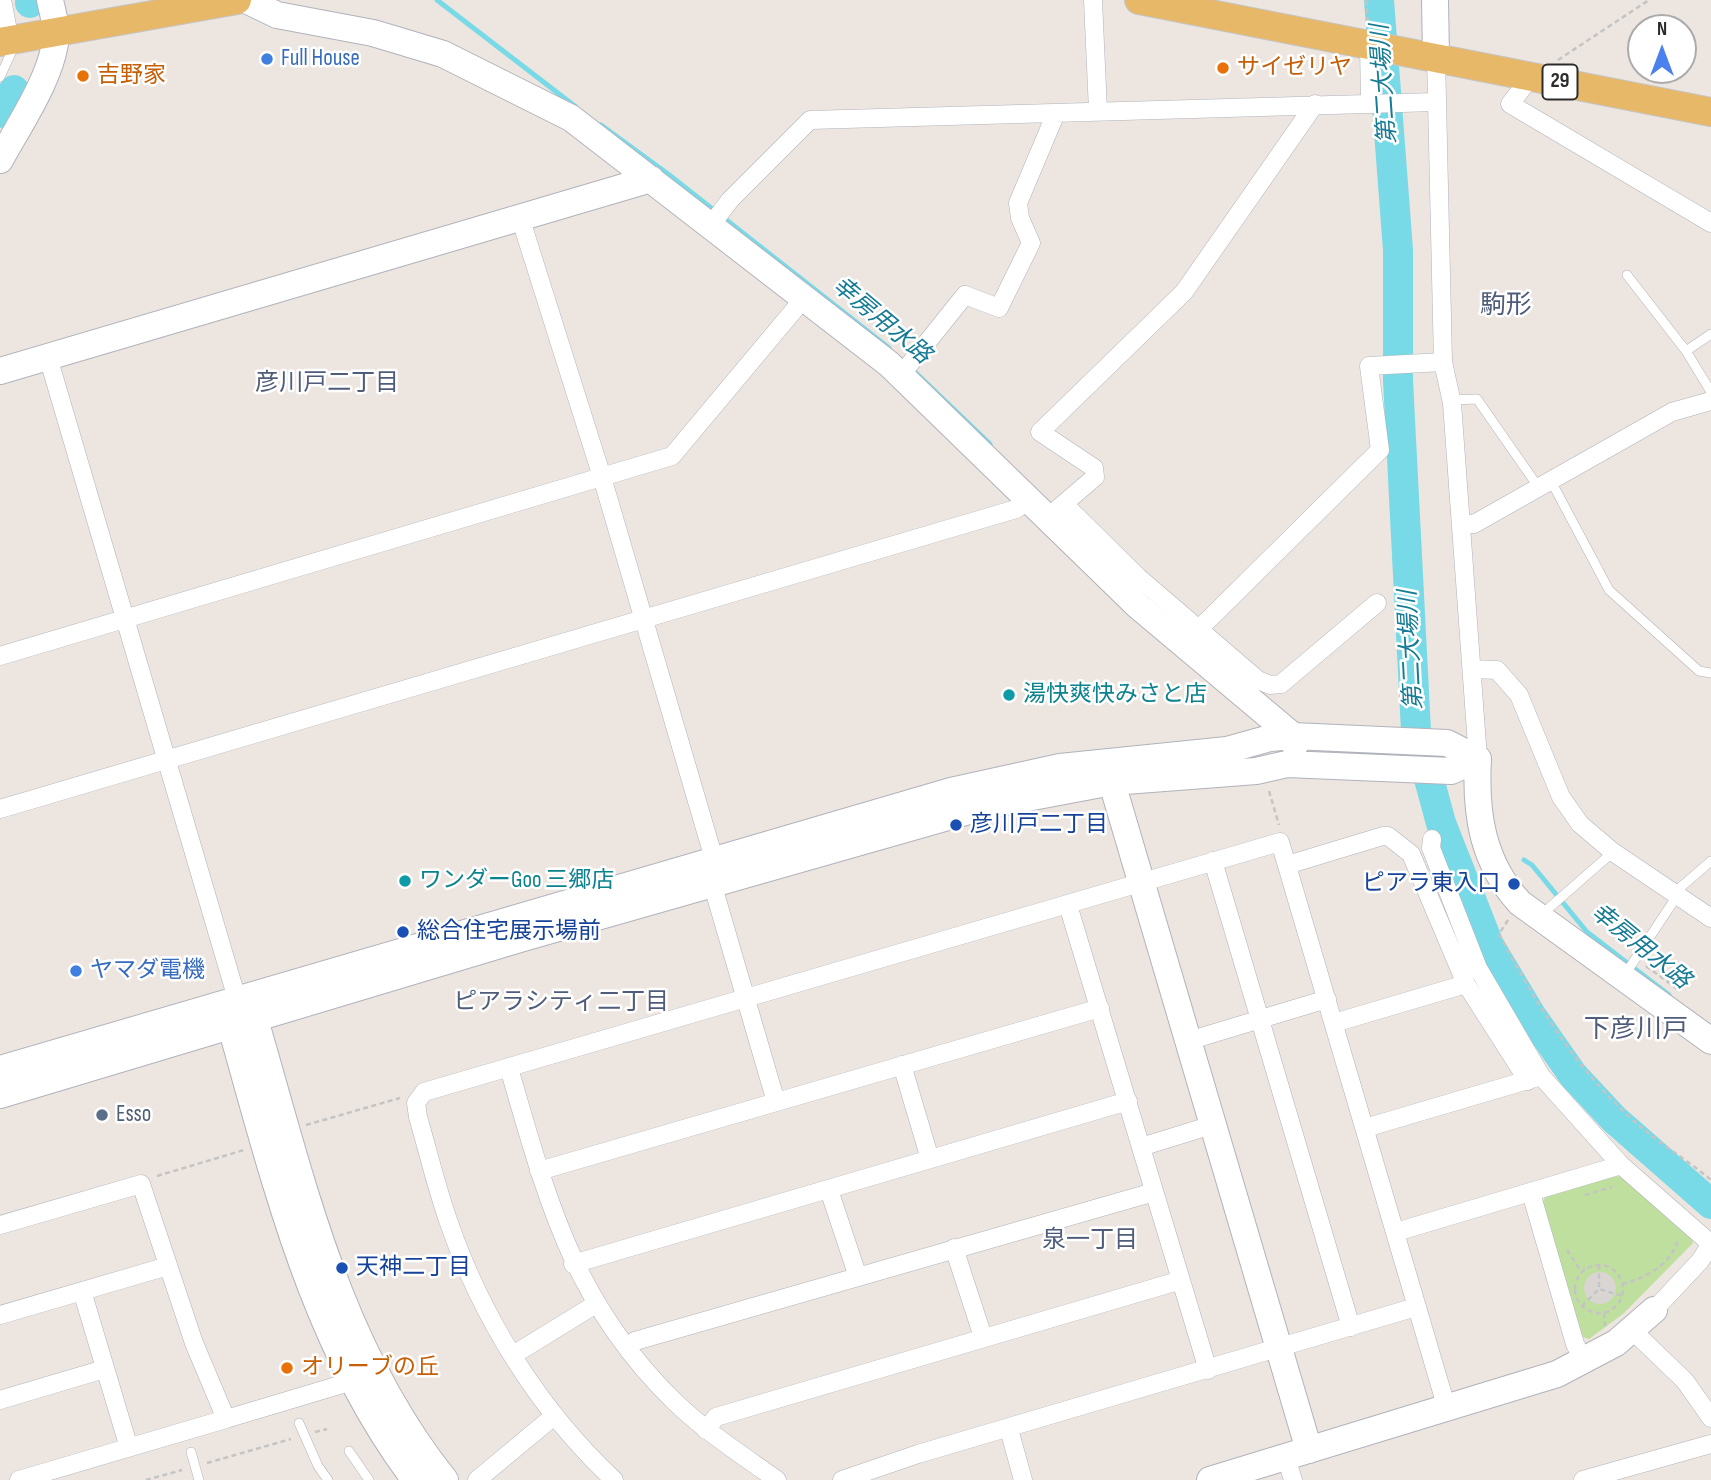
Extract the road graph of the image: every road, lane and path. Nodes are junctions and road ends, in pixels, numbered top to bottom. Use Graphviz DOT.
graph roads {
  1 [pos="2,0"];
  2 [pos="14,0"];
  3 [pos="50,0"];
  4 [pos="237,0"];
  5 [pos="246,0"];
  6 [pos="1093,0"];
  7 [pos="1139,0"];
  8 [pos="1435,0"];
  9 [pos="1649,0"];
  10 [pos="56,33"];
  11 [pos="9,35"];
  12 [pos="1369,44"];
  13 [pos="1423,54"];
  14 [pos="0,77"];
  15 [pos="1531,77"];
  16 [pos="1436,102"];
  17 [pos="1370,103"];
  18 [pos="1315,104"];
  19 [pos="1098,111"];
  20 [pos="1711,112"];
  21 [pos="1056,113"];
  22 [pos="0,160"];
  23 [pos="651,179"];
  24 [pos="520,217"];
  25 [pos="717,217"];
  26 [pos="1711,223"];
  27 [pos="1627,275"];
  28 [pos="805,297"];
  29 [pos="1711,334"];
  30 [pos="1686,351"];
  31 [pos="48,357"];
  32 [pos="1434,363"];
  33 [pos="905,370"];
  34 [pos="0,371"];
  35 [pos="1711,392"];
  36 [pos="1451,400"];
  37 [pos="1711,401"];
  38 [pos="602,477"];
  39 [pos="1545,484"];
  40 [pos="1047,507"];
  41 [pos="1461,523"];
  42 [pos="1377,603"];
  43 [pos="124,619"];
  44 [pos="643,619"];
  45 [pos="1198,630"];
  46 [pos="0,656"];
  47 [pos="1473,669"];
  48 [pos="1711,673"];
  49 [pos="1293,736"];
  50 [pos="1478,758"];
  51 [pos="166,760"];
  52 [pos="1301,764"];
  53 [pos="1108,771"];
  54 [pos="1267,785"];
  55 [pos="0,809"];
  56 [pos="1432,839"];
  57 [pos="1280,842"];
  58 [pos="1613,852"];
  59 [pos="1213,861"];
  60 [pos="1711,861"];
  61 [pos="1287,865"];
  62 [pos="713,871"];
  63 [pos="1142,883"];
  64 [pos="1676,895"];
  65 [pos="1068,905"];
  66 [pos="1537,908"];
  67 [pos="1711,918"];
  68 [pos="1629,969"];
  69 [pos="1466,984"];
  70 [pos="1687,996"];
  71 [pos="237,999"];
  72 [pos="746,999"];
  73 [pos="1327,999"];
  74 [pos="1100,1008"];
  75 [pos="1259,1019"];
  76 [pos="243,1023"];
  77 [pos="1334,1023"];
  78 [pos="1188,1041"];
  79 [pos="1711,1041"];
  80 [pos="902,1065"];
  81 [pos="509,1068"];
  82 [pos="0,1069"];
  83 [pos="1535,1078"];
  84 [pos="424,1092"];
  85 [pos="0,1095"];
  86 [pos="1128,1101"];
  87 [pos="776,1102"];
  88 [pos="304,1125"];
  89 [pos="1212,1125"];
  90 [pos="1365,1128"];
  91 [pos="1141,1147"];
  92 [pos="249,1149"];
  93 [pos="930,1159"];
  94 [pos="1621,1165"];
  95 [pos="539,1171"];
  96 [pos="1711,1180"];
  97 [pos="141,1184"];
  98 [pos="1615,1185"];
  99 [pos="828,1190"];
  100 [pos="1154,1192"];
  101 [pos="1531,1193"];
  102 [pos="1583,1195"];
  103 [pos="0,1225"];
  104 [pos="1396,1232"];
  105 [pos="1678,1233"];
  106 [pos="1711,1244"];
  107 [pos="1564,1246"];
  108 [pos="954,1248"];
  109 [pos="573,1264"];
  110 [pos="1599,1265"];
  111 [pos="1706,1265"];
  112 [pos="168,1266"];
  113 [pos="1585,1270"];
  114 [pos="858,1277"];
  115 [pos="1178,1281"];
  116 [pos="1622,1284"];
  117 [pos="1599,1289"];
  118 [pos="82,1291"];
  119 [pos="1622,1296"];
  120 [pos="596,1304"];
  121 [pos="1582,1306"];
  122 [pos="1416,1307"];
  123 [pos="1654,1310"];
  124 [pos="0,1314"];
  125 [pos="1351,1327"];
  126 [pos="1632,1330"];
  127 [pos="983,1338"];
  128 [pos="628,1348"];
  129 [pos="1279,1349"];
  130 [pos="513,1355"];
  131 [pos="1584,1361"];
  132 [pos="104,1369"];
  133 [pos="1208,1370"];
  134 [pos="353,1381"];
  135 [pos="0,1400"];
  136 [pos="1447,1409"];
  137 [pos="554,1416"];
  138 [pos="1711,1418"];
  139 [pos="226,1419"];
  140 [pos="299,1423"];
  141 [pos="327,1429"];
  142 [pos="1009,1429"];
  143 [pos="706,1430"];
  144 [pos="312,1433"];
  145 [pos="296,1438"];
  146 [pos="1711,1444"];
  147 [pos="129,1448"];
  148 [pos="349,1451"];
  149 [pos="191,1452"];
  150 [pos="1296,1462"];
  151 [pos="207,1463"];
  152 [pos="185,1469"];
  153 [pos="1636,1473"];
  154 [pos="19,1480"];
  155 [pos="146,1480"];
  156 [pos="199,1480"];
  157 [pos="328,1480"];
  158 [pos="369,1480"];
  159 [pos="415,1480"];
  160 [pos="445,1480"];
  161 [pos="477,1480"];
  162 [pos="614,1480"];
  163 [pos="777,1480"];
  164 [pos="842,1480"];
  165 [pos="1023,1480"];
  166 [pos="1210,1480"];
  167 [pos="1583,1480"];
  1 -- 11 [label="street"];
  2 -- 11 [label="street"];
  3 -- 10 [label="street"];
  4 -- 10 [label="main road"];
  5 -- 23 [label="street"];
  6 -- 19 [label="street"];
  7 -- 12 [label="main road, 29"];
  8 -- 13 [label="street"];
  9 -- 15 [label="path"];
  10 -- 11 [label="main road"];
  10 -- 22 [label="street"];
  11 -- 14 [label="lane"];
  12 -- 13 [label="main road, 29"];
  12 -- 17 [label="street"];
  13 -- 15 [label="main road, 29"];
  13 -- 16 [label="street"];
  15 -- 20 [label="main road, 29"];
  15 -- 26 [label="street"];
  16 -- 17 [label="street"];
  16 -- 32 [label="street"];
  17 -- 18 [label="street"];
  18 -- 19 [label="street"];
  18 -- 40 [label="street"];
  19 -- 21 [label="street"];
  21 -- 25 [label="street"];
  21 -- 33 [label="street"];
  23 -- 24 [label="street"];
  23 -- 25 [label="street"];
  24 -- 31 [label="street"];
  24 -- 38 [label="street"];
  25 -- 28 [label="street"];
  27 -- 30 [label="lane"];
  28 -- 33 [label="street"];
  28 -- 38 [label="street"];
  29 -- 30 [label="lane"];
  30 -- 35 [label="lane"];
  31 -- 34 [label="street"];
  31 -- 43 [label="street"];
  32 -- 36 [label="street"];
  32 -- 45 [label="street"];
  33 -- 40 [label="street"];
  36 -- 39 [label="lane"];
  36 -- 41 [label="street"];
  37 -- 39 [label="street"];
  38 -- 43 [label="street"];
  38 -- 44 [label="street"];
  39 -- 41 [label="street"];
  39 -- 48 [label="lane"];
  40 -- 44 [label="street"];
  40 -- 45 [label="street"];
  40 -- 49 [label="street"];
  41 -- 47 [label="street"];
  42 -- 45 [label="street"];
  43 -- 46 [label="street"];
  43 -- 51 [label="street"];
  44 -- 51 [label="street"];
  44 -- 62 [label="street"];
  47 -- 50 [label="street"];
  47 -- 58 [label="street"];
  49 -- 50 [label="street"];
  49 -- 52 [label="street"];
  49 -- 53 [label="street"];
  50 -- 52 [label="street"];
  50 -- 66 [label="street"];
  51 -- 55 [label="street"];
  51 -- 71 [label="street"];
  52 -- 53 [label="street"];
  53 -- 62 [label="street"];
  53 -- 63 [label="street"];
  54 -- 57 [label="path"];
  56 -- 83 [label="street"];
  57 -- 59 [label="street"];
  57 -- 61 [label="street"];
  58 -- 64 [label="street"];
  58 -- 66 [label="lane"];
  59 -- 63 [label="street"];
  59 -- 75 [label="street"];
  60 -- 64 [label="lane"];
  61 -- 69 [label="street"];
  61 -- 73 [label="street"];
  62 -- 71 [label="street"];
  62 -- 72 [label="street"];
  62 -- 76 [label="street"];
  63 -- 65 [label="street"];
  63 -- 78 [label="street"];
  64 -- 67 [label="street"];
  64 -- 68 [label="lane"];
  65 -- 72 [label="street"];
  65 -- 74 [label="street"];
  66 -- 68 [label="street"];
  66 -- 96 [label="path"];
  68 -- 70 [label="path"];
  68 -- 79 [label="street"];
  69 -- 77 [label="street"];
  69 -- 83 [label="street"];
  71 -- 76 [label="street"];
  71 -- 82 [label="street"];
  72 -- 81 [label="street"];
  72 -- 87 [label="street"];
  73 -- 75 [label="street"];
  73 -- 77 [label="street"];
  74 -- 80 [label="street"];
  74 -- 86 [label="street"];
  75 -- 78 [label="street"];
  75 -- 125 [label="street"];
  76 -- 85 [label="street"];
  76 -- 134 [label="street"];
  76 -- 160 [label="street"];
  77 -- 90 [label="street"];
  78 -- 89 [label="street"];
  80 -- 87 [label="street"];
  80 -- 93 [label="street"];
  81 -- 84 [label="street"];
  81 -- 95 [label="street"];
  83 -- 90 [label="street"];
  83 -- 94 [label="street"];
  84 -- 88 [label="path"];
  84 -- 130 [label="street"];
  86 -- 91 [label="street"];
  86 -- 93 [label="street"];
  87 -- 95 [label="street"];
  89 -- 91 [label="street"];
  89 -- 129 [label="street"];
  90 -- 104 [label="street"];
  91 -- 100 [label="street"];
  92 -- 97 [label="path"];
  93 -- 99 [label="street"];
  94 -- 101 [label="street"];
  94 -- 106 [label="street"];
  95 -- 109 [label="street"];
  97 -- 103 [label="street"];
  97 -- 112 [label="street"];
  98 -- 102 [label="path"];
  99 -- 109 [label="street"];
  99 -- 114 [label="street"];
  100 -- 108 [label="street"];
  100 -- 115 [label="street"];
  101 -- 104 [label="street"];
  101 -- 131 [label="street"];
  104 -- 122 [label="street"];
  105 -- 116 [label="path"];
  106 -- 111 [label="street"];
  107 -- 113 [label="path"];
  108 -- 114 [label="street"];
  108 -- 127 [label="street"];
  109 -- 120 [label="street"];
  110 -- 113 [label="path"];
  110 -- 116 [label="path"];
  110 -- 117 [label="path"];
  111 -- 123 [label="street"];
  112 -- 118 [label="street"];
  112 -- 139 [label="street"];
  113 -- 121 [label="path"];
  114 -- 128 [label="street"];
  115 -- 127 [label="street"];
  115 -- 133 [label="street"];
  116 -- 119 [label="path"];
  117 -- 119 [label="path"];
  117 -- 121 [label="path"];
  118 -- 124 [label="street"];
  118 -- 132 [label="street"];
  119 -- 121 [label="path"];
  120 -- 128 [label="street"];
  120 -- 130 [label="street"];
  122 -- 125 [label="street"];
  122 -- 136 [label="street"];
  123 -- 126 [label="street"];
  125 -- 129 [label="street"];
  126 -- 131 [label="street"];
  126 -- 138 [label="street"];
  127 -- 143 [label="street"];
  128 -- 143 [label="street"];
  129 -- 133 [label="street"];
  129 -- 150 [label="street"];
  130 -- 137 [label="street"];
  131 -- 136 [label="street"];
  132 -- 135 [label="street"];
  132 -- 147 [label="street"];
  133 -- 142 [label="street"];
  134 -- 139 [label="street"];
  134 -- 159 [label="street"];
  136 -- 150 [label="street"];
  137 -- 161 [label="street"];
  137 -- 162 [label="street"];
  139 -- 147 [label="street"];
  140 -- 157 [label="lane"];
  141 -- 144 [label="path"];
  142 -- 164 [label="street"];
  142 -- 165 [label="street"];
  143 -- 163 [label="street"];
  145 -- 151 [label="path"];
  146 -- 153 [label="street"];
  147 -- 154 [label="street"];
  148 -- 158 [label="lane"];
  149 -- 156 [label="lane"];
  150 -- 166 [label="street"];
  152 -- 155 [label="path"];
  153 -- 167 [label="street"];
}
